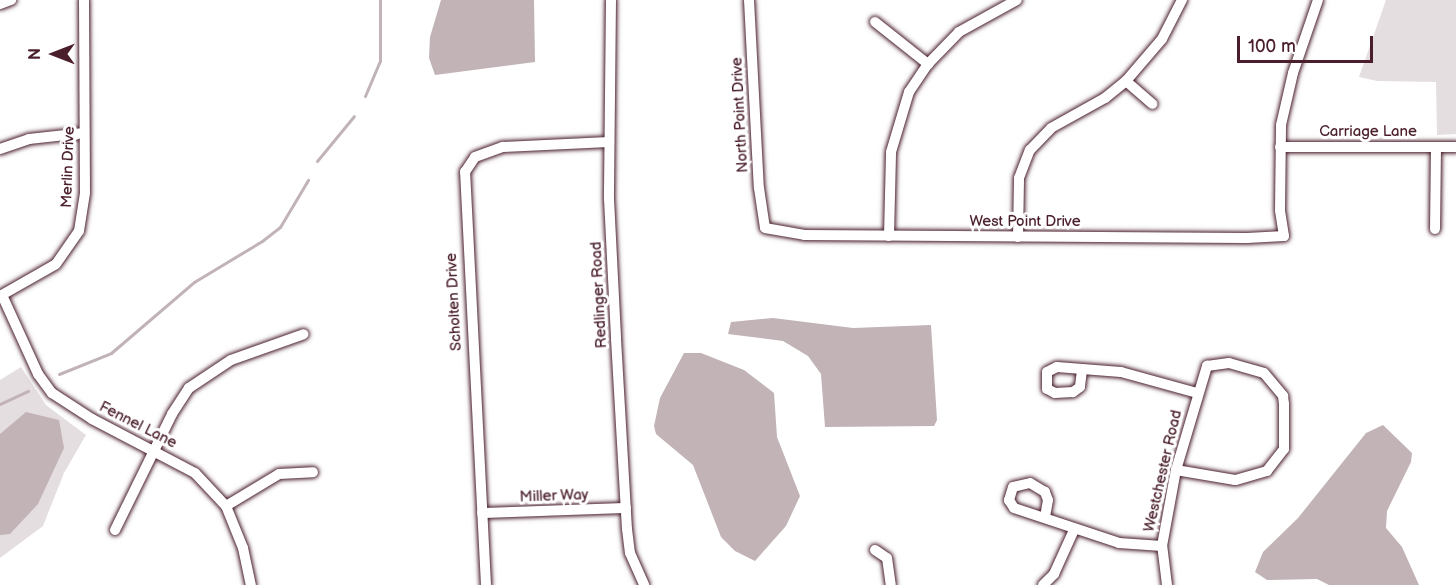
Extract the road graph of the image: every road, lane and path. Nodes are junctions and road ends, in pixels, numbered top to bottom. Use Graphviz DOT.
graph roads {
  1 [pos="11,0"];
  2 [pos="84,0"];
  3 [pos="611,0"];
  4 [pos="749,0"];
  5 [pos="1017,0"];
  6 [pos="1182,0"];
  7 [pos="1318,0"];
  8 [pos="0,4"];
  9 [pos="875,22"];
  10 [pos="928,64"];
  11 [pos="1126,81"];
  12 [pos="1152,104"];
  13 [pos="84,133"];
  14 [pos="609,142"];
  15 [pos="1280,147"];
  16 [pos="1436,147"];
  17 [pos="1456,147"];
  18 [pos="0,149"];
  19 [pos="765,228"];
  20 [pos="1435,229"];
  21 [pos="889,236"];
  22 [pos="1018,237"];
  23 [pos="1,296"];
  24 [pos="304,334"];
  25 [pos="1082,370"];
  26 [pos="1197,393"];
  27 [pos="154,448"];
  28 [pos="1176,470"];
  29 [pos="313,472"];
  30 [pos="226,506"];
  31 [pos="626,508"];
  32 [pos="482,513"];
  33 [pos="1045,517"];
  34 [pos="115,530"];
  35 [pos="1074,530"];
  36 [pos="1162,546"];
  37 [pos="874,550"];
  38 [pos="251,585"];
  39 [pos="486,585"];
  40 [pos="644,585"];
  41 [pos="891,585"];
  42 [pos="1043,585"];
  43 [pos="1167,585"];
  1 -- 8 [label="street"];
  2 -- 13 [label="street, Merlin Drive"];
  3 -- 14 [label="street, Redlinger Road"];
  4 -- 19 [label="street, North Point Drive"];
  5 -- 10 [label="street"];
  6 -- 11 [label="street"];
  7 -- 15 [label="street"];
  9 -- 10 [label="street"];
  10 -- 21 [label="street"];
  11 -- 12 [label="street"];
  11 -- 22 [label="street"];
  13 -- 18 [label="street"];
  13 -- 23 [label="street, Merlin Drive"];
  14 -- 31 [label="street, Redlinger Road"];
  14 -- 32 [label="street, Scholten Drive"];
  15 -- 16 [label="street, Carriage Lane"];
  15 -- 22 [label="street, West Point Drive"];
  16 -- 17 [label="street, Carriage Lane"];
  16 -- 20 [label="street"];
  19 -- 21 [label="street, West Point Drive"];
  21 -- 22 [label="street, West Point Drive"];
  23 -- 27 [label="street, Fennel Lane"];
  24 -- 27 [label="street"];
  25 -- 26 [label="street"];
  26 -- 28 [label="street, Westchester Road"];
  26 -- 28 [label="street, Westchester Road"];
  27 -- 30 [label="street, Fennel Lane"];
  27 -- 34 [label="street"];
  28 -- 36 [label="street, Westchester Road"];
  29 -- 30 [label="street"];
  30 -- 38 [label="street, Fennel Lane"];
  31 -- 32 [label="street, Miller Way"];
  31 -- 40 [label="street, Redlinger Road"];
  32 -- 39 [label="street, Scholten Drive"];
  33 -- 35 [label="street"];
  35 -- 36 [label="street"];
  35 -- 42 [label="street"];
  36 -- 43 [label="street, Westchester Road"];
  37 -- 41 [label="street"];
}
